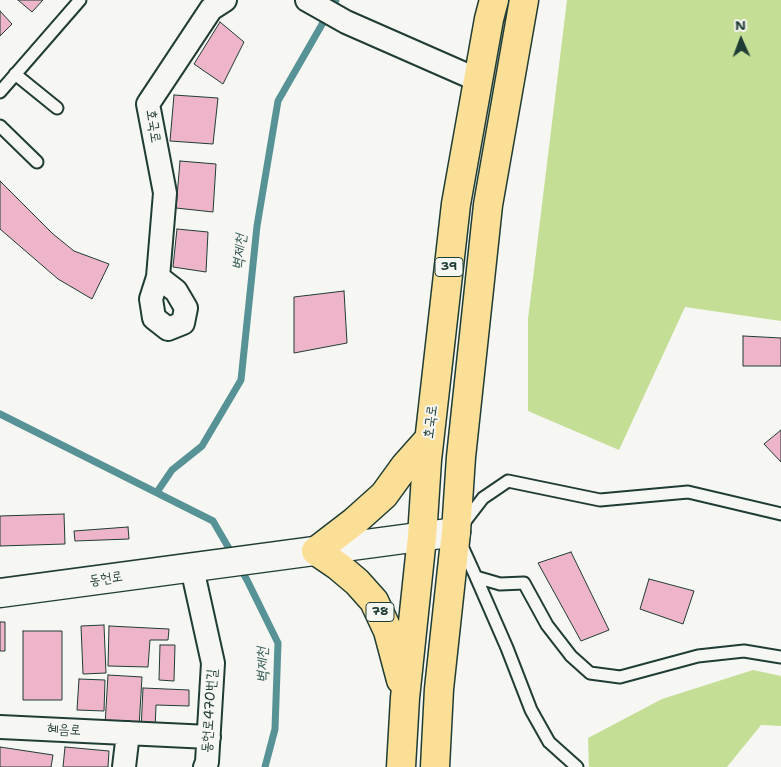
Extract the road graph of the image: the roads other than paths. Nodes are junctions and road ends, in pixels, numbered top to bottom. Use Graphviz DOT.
graph roads {
  1 [pos="80,0"];
  2 [pos="225,0"];
  3 [pos="307,0"];
  4 [pos="494,0"];
  5 [pos="524,0"];
  6 [pos="15,74"];
  7 [pos="478,80"];
  8 [pos="0,92"];
  9 [pos="57,108"];
  10 [pos="0,126"];
  11 [pos="37,162"];
  12 [pos="158,277"];
  13 [pos="429,439"];
  14 [pos="781,514"];
  15 [pos="456,532"];
  16 [pos="422,537"];
  17 [pos="316,551"];
  18 [pos="202,566"];
  19 [pos="476,577"];
  20 [pos="0,593"];
  21 [pos="781,657"];
  22 [pos="405,698"];
  23 [pos="0,727"];
  24 [pos="128,733"];
  25 [pos="209,737"];
  26 [pos="124,767"];
  27 [pos="205,767"];
  28 [pos="401,767"];
  29 [pos="435,767"];
  30 [pos="577,767"];
  1 -- 6 [label="lane"];
  2 -- 12 [label="street, 호국로"];
  3 -- 7 [label="street"];
  4 -- 7 [label="main road, 호국로 / 39"];
  5 -- 15 [label="main road, 39"];
  6 -- 8 [label="lane"];
  6 -- 9 [label="lane"];
  7 -- 13 [label="main road, 호국로 / 39"];
  10 -- 11 [label="lane"];
  13 -- 16 [label="main road, 호국로 / 39"];
  13 -- 17 [label="main road"];
  14 -- 15 [label="lane"];
  15 -- 16 [label="main road"];
  15 -- 19 [label="lane"];
  15 -- 29 [label="main road, 39"];
  16 -- 17 [label="main road"];
  16 -- 22 [label="main road, 호국로 / 39"];
  17 -- 18 [label="main road, 동헌로"];
  17 -- 22 [label="main road, 78"];
  18 -- 20 [label="main road, 동헌로"];
  18 -- 25 [label="street, 동헌로470번길"];
  19 -- 21 [label="lane"];
  19 -- 30 [label="lane"];
  22 -- 28 [label="main road, 호국로 / 39"];
  23 -- 24 [label="street, 혜음로"];
  24 -- 25 [label="street, 혜음로"];
  24 -- 26 [label="street"];
  25 -- 27 [label="street, 동헌로470번길"];
}
